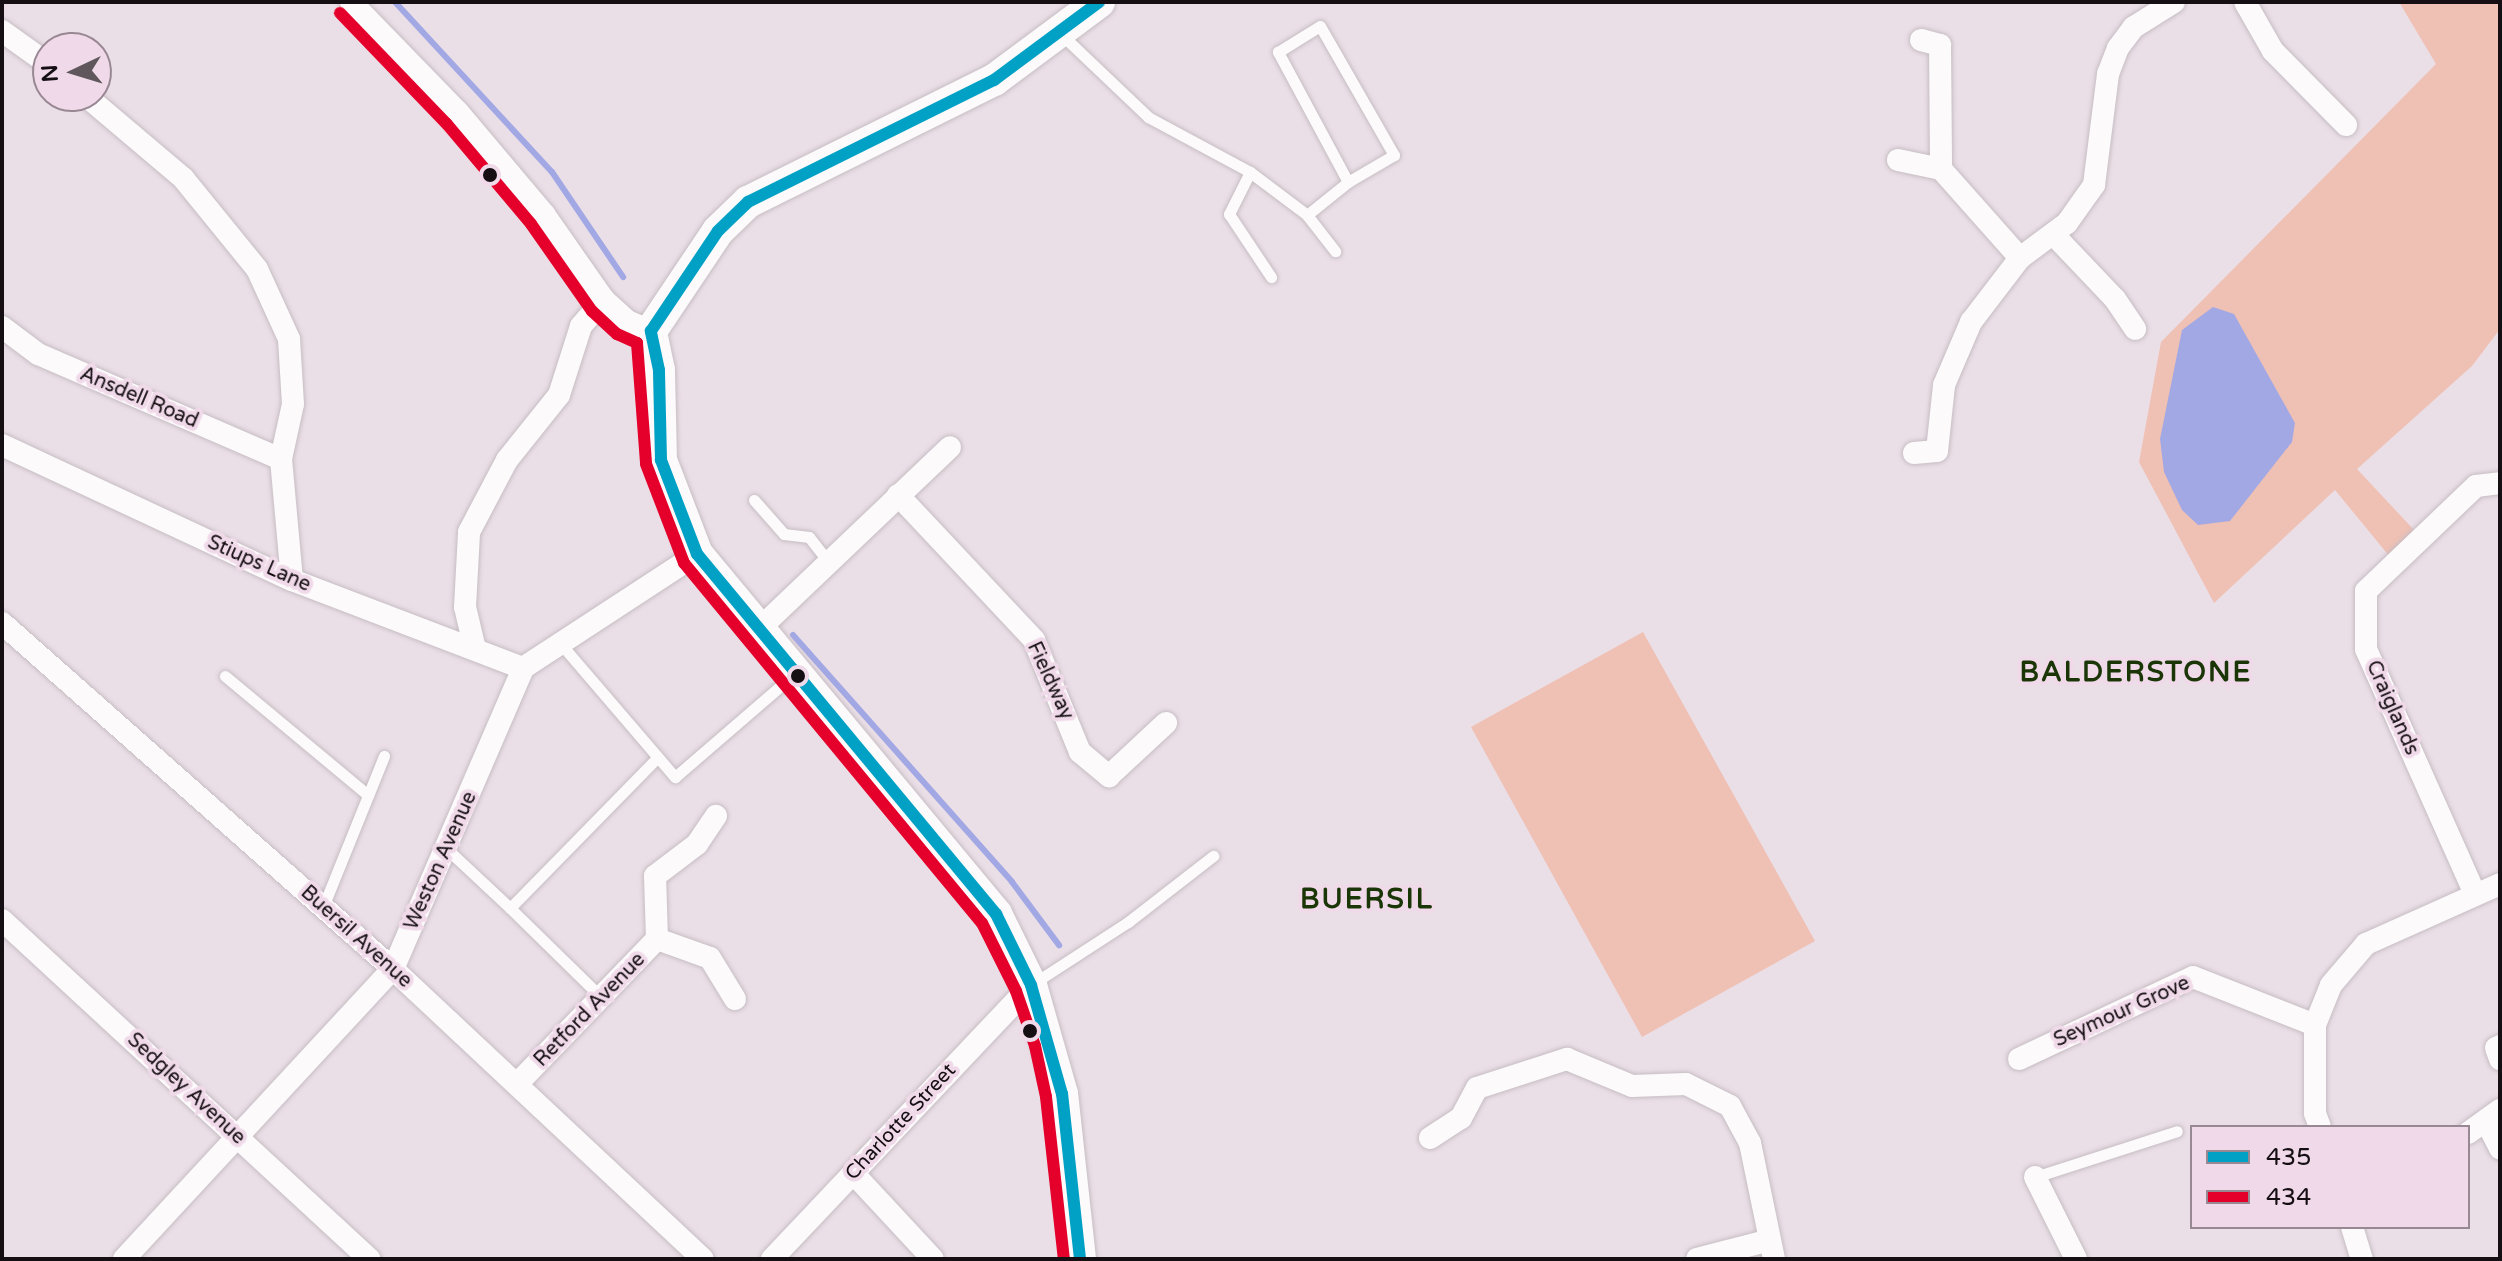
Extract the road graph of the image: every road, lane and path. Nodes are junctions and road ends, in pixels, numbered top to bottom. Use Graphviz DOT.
graph roads {
  1 [pos="351,2"];
  2 [pos="1099,2"];
  3 [pos="2174,2"];
  4 [pos="2245,2"];
  5 [pos="2,31"];
  6 [pos="1059,31"];
  7 [pos="1938,42"];
  8 [pos="32,53"];
  9 [pos="105,112"];
  10 [pos="2346,125"];
  11 [pos="1898,160"];
  12 [pos="1941,169"];
  13 [pos="1250,172"];
  14 [pos="1348,182"];
  15 [pos="1307,215"];
  16 [pos="2054,235"];
  17 [pos="1335,251"];
  18 [pos="2020,258"];
  19 [pos="1271,277"];
  20 [pos="604,300"];
  21 [pos="2,327"];
  22 [pos="2135,329"];
  23 [pos="651,331"];
  24 [pos="2,445"];
  25 [pos="950,447"];
  26 [pos="1914,453"];
  27 [pos="281,459"];
  28 [pos="2500,483"];
  29 [pos="898,495"];
  30 [pos="754,500"];
  31 [pos="697,554"];
  32 [pos="828,561"];
  33 [pos="292,580"];
  34 [pos="2,623"];
  35 [pos="758,630"];
  36 [pos="560,643"];
  37 [pos="475,649"];
  38 [pos="523,668"];
  39 [pos="795,673"];
  40 [pos="225,676"];
  41 [pos="1166,723"];
  42 [pos="384,756"];
  43 [pos="658,757"];
  44 [pos="368,795"];
  45 [pos="716,816"];
  46 [pos="448,850"];
  47 [pos="1213,856"];
  48 [pos="2500,884"];
  49 [pos="2475,894"];
  50 [pos="323,908"];
  51 [pos="510,908"];
  52 [pos="2,920"];
  53 [pos="657,939"];
  54 [pos="393,969"];
  55 [pos="1031,985"];
  56 [pos="603,999"];
  57 [pos="735,999"];
  58 [pos="2315,1025"];
  59 [pos="2500,1046"];
  60 [pos="2019,1059"];
  61 [pos="2500,1059"];
  62 [pos="517,1084"];
  63 [pos="2485,1121"];
  64 [pos="2319,1125"];
  65 [pos="2177,1131"];
  66 [pos="237,1137"];
  67 [pos="1430,1138"];
  68 [pos="2500,1149"];
  69 [pos="853,1173"];
  70 [pos="2035,1177"];
  71 [pos="2353,1229"];
  72 [pos="1772,1250"];
  73 [pos="124,1259"];
  74 [pos="369,1259"];
  75 [pos="703,1259"];
  76 [pos="772,1259"];
  77 [pos="933,1259"];
  78 [pos="1080,1259"];
  79 [pos="1697,1259"];
  80 [pos="2076,1259"];
  81 [pos="2362,1259"];
  1 -- 20 [label="street"];
  2 -- 6 [label="main road"];
  3 -- 16 [label="street"];
  4 -- 10 [label="street"];
  5 -- 8 [label="street"];
  6 -- 13 [label="lane"];
  6 -- 23 [label="main road"];
  7 -- 12 [label="street"];
  9 -- 27 [label="street"];
  11 -- 12 [label="street"];
  12 -- 18 [label="street"];
  13 -- 15 [label="lane"];
  13 -- 19 [label="lane"];
  14 -- 14 [label="lane"];
  14 -- 15 [label="lane"];
  15 -- 17 [label="lane"];
  16 -- 18 [label="street"];
  16 -- 22 [label="street"];
  18 -- 26 [label="street"];
  20 -- 23 [label="street"];
  20 -- 37 [label="street"];
  21 -- 27 [label="street, Ansdell Road"];
  23 -- 31 [label="main road"];
  24 -- 33 [label="street, Stiups Lane"];
  25 -- 29 [label="street"];
  27 -- 33 [label="street"];
  28 -- 49 [label="street, Craiglands"];
  29 -- 32 [label="street"];
  29 -- 41 [label="street, Fieldway"];
  30 -- 32 [label="lane"];
  31 -- 35 [label="main road"];
  31 -- 36 [label="street"];
  32 -- 35 [label="street"];
  33 -- 37 [label="street, Stiups Lane"];
  34 -- 50 [label="street, Buersil Avenue"];
  35 -- 39 [label="main road"];
  36 -- 38 [label="street"];
  36 -- 43 [label="lane"];
  37 -- 38 [label="street, Stiups Lane"];
  38 -- 46 [label="street, Weston Avenue"];
  39 -- 43 [label="lane"];
  39 -- 55 [label="main road"];
  40 -- 44 [label="lane"];
  42 -- 44 [label="lane"];
  43 -- 51 [label="lane"];
  44 -- 50 [label="lane"];
  45 -- 53 [label="street, Retford Avenue"];
  46 -- 51 [label="lane"];
  46 -- 54 [label="street, Weston Avenue"];
  47 -- 55 [label="lane"];
  48 -- 49 [label="street"];
  49 -- 58 [label="street"];
  50 -- 54 [label="street, Buersil Avenue"];
  51 -- 56 [label="lane"];
  52 -- 66 [label="street, Sedgley Avenue"];
  53 -- 56 [label="street, Retford Avenue"];
  53 -- 57 [label="street"];
  54 -- 62 [label="street, Buersil Avenue"];
  54 -- 66 [label="street, Weston Avenue"];
  55 -- 69 [label="street, Charlotte Street"];
  55 -- 78 [label="main road"];
  56 -- 62 [label="street, Retford Avenue"];
  58 -- 60 [label="street, Seymour Grove"];
  58 -- 64 [label="street"];
  59 -- 61 [label="street"];
  62 -- 75 [label="street, Buersil Avenue"];
  63 -- 68 [label="street"];
  65 -- 70 [label="lane"];
  66 -- 73 [label="street, Weston Avenue"];
  66 -- 74 [label="street, Sedgley Avenue"];
  67 -- 72 [label="street"];
  69 -- 76 [label="street, Charlotte Street"];
  69 -- 77 [label="street"];
  70 -- 80 [label="street"];
  71 -- 81 [label="street"];
  72 -- 79 [label="street"];
}
